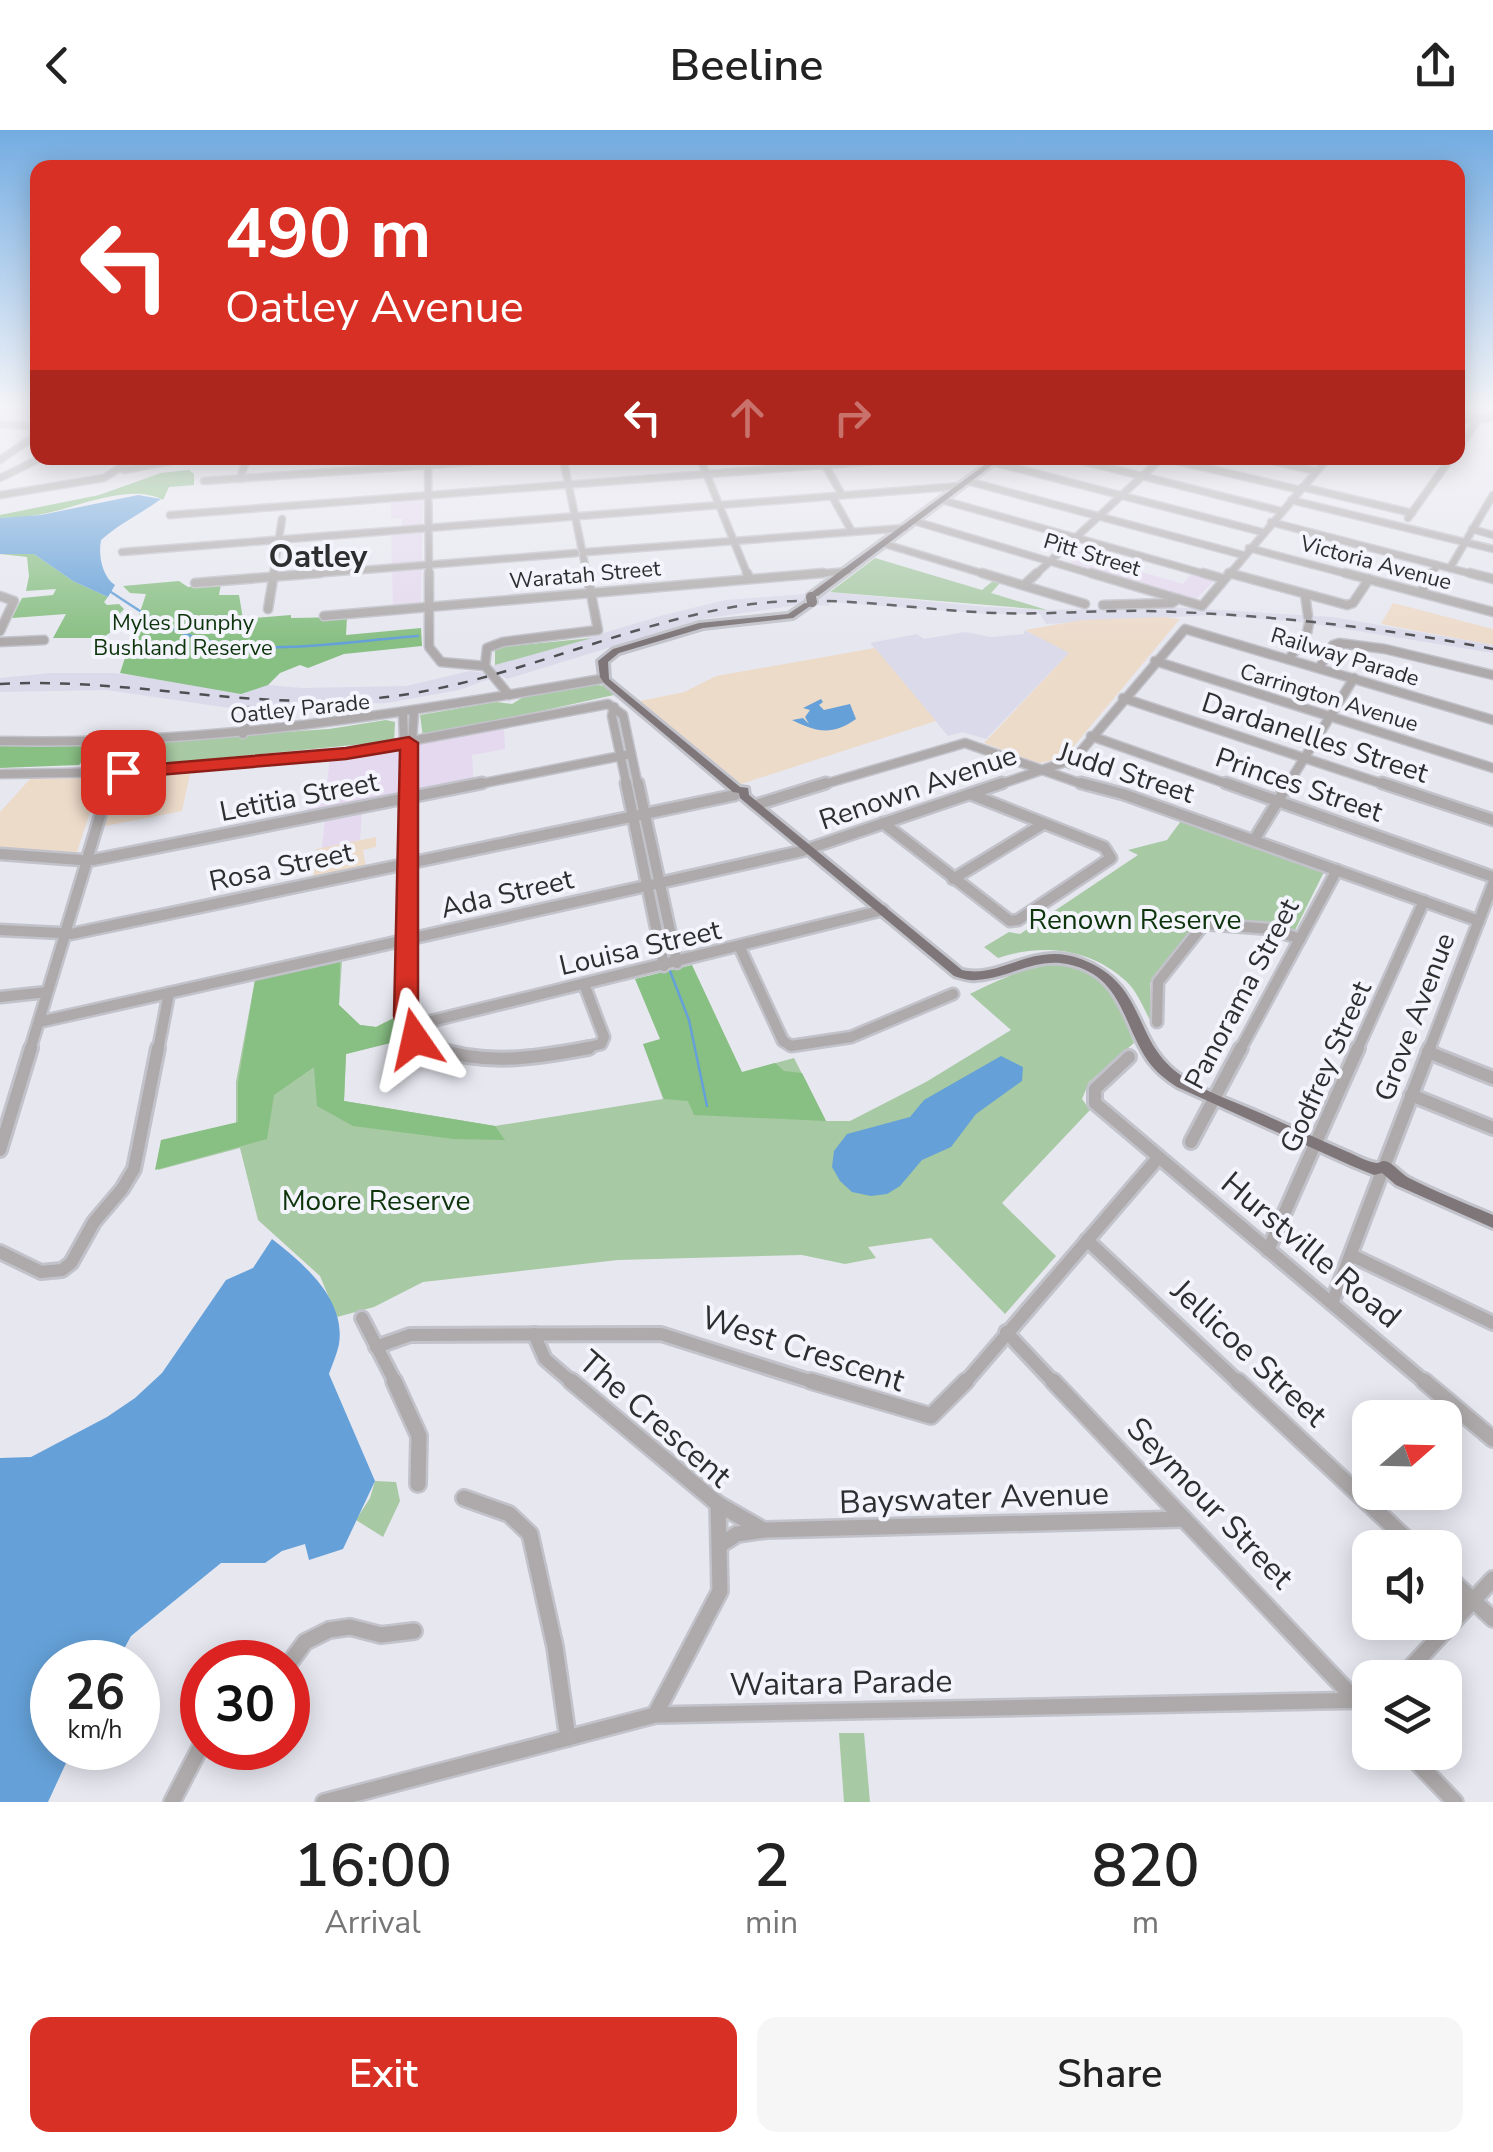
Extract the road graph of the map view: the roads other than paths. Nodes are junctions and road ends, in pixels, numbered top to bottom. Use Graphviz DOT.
graph roads {
  1 [pos="59,486"];
  2 [pos="428,486"];
  3 [pos="543,486"];
  4 [pos="569,486"];
  5 [pos="713,486"];
  6 [pos="837,486"];
  7 [pos="933,486"];
  8 [pos="960,486"];
  9 [pos="976,486"];
  10 [pos="1085,486"];
  11 [pos="1131,486"];
  12 [pos="1182,486"];
  13 [pos="1288,486"];
  14 [pos="1303,486"];
  15 [pos="1431,486"];
  16 [pos="1301,489"];
  17 [pos="428,495"];
  18 [pos="842,495"];
  19 [pos="1493,495"];
  20 [pos="0,496"];
  21 [pos="832,496"];
  22 [pos="1120,496"];
  23 [pos="942,500"];
  24 [pos="1291,500"];
  25 [pos="721,504"];
  26 [pos="1281,511"];
  27 [pos="1412,513"];
  28 [pos="170,514"];
  29 [pos="576,516"];
  30 [pos="1098,516"];
  31 [pos="282,519"];
  32 [pos="914,521"];
  33 [pos="1271,522"];
  34 [pos="1402,527"];
  35 [pos="428,528"];
  36 [pos="905,528"];
  37 [pos="851,530"];
  38 [pos="1472,530"];
  39 [pos="1262,532"];
  40 [pos="1493,534"];
  41 [pos="1076,538"];
  42 [pos="733,539"];
  43 [pos="279,540"];
  44 [pos="1464,542"];
  45 [pos="885,544"];
  46 [pos="1493,549"];
  47 [pos="1246,551"];
  48 [pos="122,552"];
  49 [pos="582,552"];
  50 [pos="1050,561"];
  51 [pos="429,565"];
  52 [pos="1437,565"];
  53 [pos="1450,568"];
  54 [pos="848,571"];
  55 [pos="1226,577"];
  56 [pos="272,578"];
  57 [pos="749,578"];
  58 [pos="1369,579"];
  59 [pos="1493,579"];
  60 [pos="195,583"];
  61 [pos="1024,585"];
  62 [pos="592,592"];
  63 [pos="1421,592"];
  64 [pos="1305,594"];
  65 [pos="5,597"];
  66 [pos="1178,599"];
  67 [pos="1085,604"];
  68 [pos="1103,605"];
  69 [pos="430,607"];
  70 [pos="268,609"];
  71 [pos="1493,612"];
  72 [pos="324,616"];
  73 [pos="0,630"];
  74 [pos="44,640"];
  75 [pos="0,642"];
  76 [pos="1289,659"];
  77 [pos="1155,661"];
  78 [pos="485,666"];
  79 [pos="1319,668"];
  80 [pos="1493,676"];
  81 [pos="1354,678"];
  82 [pos="605,679"];
  83 [pos="509,695"];
  84 [pos="1123,698"];
  85 [pos="614,707"];
  86 [pos="248,710"];
  87 [pos="409,713"];
  88 [pos="1330,716"];
  89 [pos="1493,720"];
  90 [pos="243,734"];
  91 [pos="1090,736"];
  92 [pos="0,742"];
  93 [pos="123,742"];
  94 [pos="409,743"];
  95 [pos="631,754"];
  96 [pos="620,756"];
  97 [pos="1305,759"];
  98 [pos="1071,760"];
  99 [pos="1493,768"];
  100 [pos="1042,769"];
  101 [pos="114,773"];
  102 [pos="0,774"];
  103 [pos="1060,776"];
  104 [pos="739,793"];
  105 [pos="970,794"];
  106 [pos="408,798"];
  107 [pos="1278,802"];
  108 [pos="756,805"];
  109 [pos="638,816"];
  110 [pos="1493,820"];
  111 [pos="883,823"];
  112 [pos="1043,824"];
  113 [pos="1254,840"];
  114 [pos="809,849"];
  115 [pos="0,854"];
  116 [pos="87,860"];
  117 [pos="407,864"];
  118 [pos="1337,870"];
  119 [pos="953,879"];
  120 [pos="1493,881"];
  121 [pos="660,883"];
  122 [pos="647,886"];
  123 [pos="1424,901"];
  124 [pos="883,910"];
  125 [pos="1478,921"];
  126 [pos="0,930"];
  127 [pos="65,934"];
  128 [pos="1300,939"];
  129 [pos="406,940"];
  130 [pos="740,948"];
  131 [pos="677,962"];
  132 [pos="664,966"];
  133 [pos="584,984"];
  134 [pos="48,992"];
  135 [pos="168,992"];
  136 [pos="953,994"];
  137 [pos="0,997"];
  138 [pos="38,1022"];
  139 [pos="1156,1022"];
  140 [pos="407,1027"];
  141 [pos="1428,1052"];
  142 [pos="1129,1057"];
  143 [pos="1493,1078"];
  144 [pos="1411,1095"];
  145 [pos="1215,1098"];
  146 [pos="1493,1128"];
  147 [pos="1191,1142"];
  148 [pos="1317,1144"];
  149 [pos="0,1150"];
  150 [pos="1158,1158"];
  151 [pos="1382,1172"];
  152 [pos="1493,1222"];
  153 [pos="1087,1240"];
  154 [pos="1268,1250"];
  155 [pos="0,1252"];
  156 [pos="1350,1256"];
  157 [pos="1332,1303"];
  158 [pos="362,1318"];
  159 [pos="1493,1323"];
  160 [pos="1006,1332"];
  161 [pos="534,1334"];
  162 [pos="376,1347"];
  163 [pos="1493,1439"];
  164 [pos="418,1484"];
  165 [pos="464,1498"];
  166 [pos="718,1504"];
  167 [pos="1184,1519"];
  168 [pos="766,1530"];
  169 [pos="1397,1530"];
  170 [pos="720,1545"];
  171 [pos="1493,1579"];
  172 [pos="1462,1590"];
  173 [pos="1473,1601"];
  174 [pos="1493,1620"];
  175 [pos="414,1630"];
  176 [pos="309,1640"];
  177 [pos="1418,1660"];
  178 [pos="1352,1692"];
  179 [pos="1352,1706"];
  180 [pos="655,1715"];
  181 [pos="568,1738"];
  182 [pos="189,1770"];
  183 [pos="1424,1770"];
  184 [pos="172,1802"];
  185 [pos="324,1802"];
  186 [pos="1455,1802"];
  1 -- 20 [label="street"];
  2 -- 17 [label="street"];
  3 -- 17 [label="street"];
  4 -- 29 [label="street"];
  5 -- 25 [label="street"];
  6 -- 18 [label="street"];
  7 -- 18 [label="street, Victoria Avenue"];
  8 -- 23 [label="main road"];
  9 -- 30 [label="street, Victoria Avenue"];
  10 -- 22 [label="street"];
  11 -- 22 [label="street"];
  12 -- 26 [label="street"];
  13 -- 16 [label="street"];
  14 -- 16 [label="street"];
  15 -- 27 [label="street"];
  16 -- 24 [label="street"];
  16 -- 27 [label="street"];
  17 -- 28 [label="street"];
  17 -- 35 [label="street"];
  18 -- 21 [label="street, Victoria Avenue"];
  19 -- 38 [label="street"];
  21 -- 25 [label="street, Victoria Avenue"];
  21 -- 37 [label="street"];
  22 -- 30 [label="street"];
  22 -- 39 [label="street"];
  23 -- 32 [label="main road"];
  23 -- 41 [label="street"];
  24 -- 26 [label="street"];
  24 -- 34 [label="street"];
  25 -- 29 [label="street, Victoria Avenue"];
  25 -- 42 [label="street"];
  26 -- 33 [label="street"];
  27 -- 34 [label="street"];
  29 -- 35 [label="street, Victoria Avenue"];
  29 -- 49 [label="street"];
  30 -- 41 [label="street"];
  30 -- 47 [label="street, Victoria Avenue"];
  31 -- 43 [label="street"];
  32 -- 36 [label="main road"];
  32 -- 50 [label="street, Pitt Street"];
  33 -- 39 [label="street"];
  33 -- 52 [label="street"];
  34 -- 44 [label="street"];
  35 -- 43 [label="street, Victoria Avenue"];
  35 -- 51 [label="street"];
  36 -- 37 [label="street"];
  36 -- 45 [label="main road"];
  37 -- 42 [label="street"];
  38 -- 40 [label="street"];
  38 -- 44 [label="street"];
  39 -- 47 [label="street"];
  41 -- 50 [label="street"];
  41 -- 55 [label="street"];
  42 -- 49 [label="street"];
  42 -- 57 [label="street"];
  43 -- 48 [label="street, Victoria Avenue"];
  43 -- 56 [label="street"];
  44 -- 46 [label="street"];
  44 -- 53 [label="street"];
  45 -- 54 [label="main road"];
  45 -- 61 [label="street"];
  47 -- 55 [label="street"];
  47 -- 58 [label="street, Victoria Avenue"];
  49 -- 51 [label="street"];
  49 -- 62 [label="street"];
  50 -- 61 [label="street"];
  50 -- 66 [label="street, Pitt Street"];
  51 -- 56 [label="street"];
  51 -- 69 [label="street"];
  52 -- 53 [label="street"];
  52 -- 63 [label="street"];
  53 -- 59 [label="street"];
  54 -- 57 [label="street, Waratah Street"];
  54 -- 82 [label="main road"];
  55 -- 64 [label="street"];
  55 -- 66 [label="street, Pitt Street"];
  56 -- 60 [label="street"];
  56 -- 70 [label="street"];
  57 -- 62 [label="street, Waratah Street"];
  58 -- 63 [label="street, Victoria Avenue"];
  58 -- 64 [label="street"];
  61 -- 67 [label="street"];
  62 -- 69 [label="street, Waratah Street"];
  62 -- 78 [label="street"];
  63 -- 71 [label="street, Victoria Avenue"];
  64 -- 76 [label="street"];
  65 -- 73 [label="street"];
  66 -- 68 [label="street"];
  69 -- 72 [label="street, Waratah Street"];
  69 -- 78 [label="street"];
  74 -- 75 [label="street"];
  76 -- 77 [label="street, Railway Parade"];
  76 -- 79 [label="street, Railway Parade"];
  77 -- 84 [label="street"];
  77 -- 88 [label="street, Carrington Avenue"];
  78 -- 83 [label="street"];
  79 -- 80 [label="street"];
  79 -- 81 [label="street, Railway Parade"];
  81 -- 88 [label="street"];
  81 -- 89 [label="street, Railway Parade"];
  82 -- 83 [label="street, Oatley Parade"];
  82 -- 104 [label="main road"];
  83 -- 87 [label="street, Oatley Parade"];
  84 -- 91 [label="street"];
  84 -- 97 [label="street, Dardanelles Street"];
  85 -- 94 [label="street"];
  85 -- 95 [label="street"];
  85 -- 96 [label="street"];
  86 -- 90 [label="street"];
  87 -- 90 [label="street, Oatley Parade"];
  87 -- 94 [label="street"];
  88 -- 97 [label="street"];
  88 -- 99 [label="street, Carrington Avenue"];
  90 -- 93 [label="street, Oatley Parade"];
  91 -- 98 [label="street"];
  91 -- 107 [label="street, Princes Street"];
  92 -- 93 [label="street, Oatley Parade"];
  93 -- 101 [label="street"];
  94 -- 101 [label="street"];
  94 -- 106 [label="street"];
  95 -- 96 [label="street, Letitia Street"];
  95 -- 109 [label="street"];
  96 -- 106 [label="street, Letitia Street"];
  96 -- 109 [label="street"];
  97 -- 107 [label="street"];
  97 -- 110 [label="street, Dardanelles Street"];
  98 -- 100 [label="street, Renown Avenue"];
  98 -- 103 [label="street"];
  100 -- 103 [label="street, Judd Street"];
  100 -- 105 [label="street, Renown Avenue"];
  100 -- 108 [label="street, Judd Street"];
  101 -- 102 [label="street"];
  101 -- 116 [label="street"];
  103 -- 113 [label="street, Judd Street"];
  104 -- 108 [label="main road"];
  104 -- 109 [label="street, Rosa Street"];
  105 -- 111 [label="street, Renown Avenue"];
  105 -- 112 [label="street"];
  106 -- 116 [label="street, Letitia Street"];
  106 -- 117 [label="street"];
  107 -- 113 [label="street"];
  107 -- 120 [label="street, Princes Street"];
  108 -- 114 [label="main road"];
  109 -- 117 [label="street, Rosa Street"];
  109 -- 121 [label="street"];
  109 -- 122 [label="street"];
  111 -- 114 [label="street, Renown Avenue"];
  111 -- 119 [label="street"];
  112 -- 119 [label="street"];
  112 -- 119 [label="street"];
  113 -- 118 [label="street, Judd Street"];
  114 -- 121 [label="street, Ada Street"];
  114 -- 124 [label="main road"];
  115 -- 116 [label="street, Letitia Street"];
  116 -- 127 [label="street"];
  117 -- 127 [label="street, Rosa Street"];
  117 -- 129 [label="street"];
  118 -- 123 [label="street, Judd Street"];
  118 -- 128 [label="street, Panorama Street"];
  120 -- 125 [label="street, Grove Avenue"];
  121 -- 122 [label="street, Ada Street"];
  121 -- 131 [label="street"];
  122 -- 129 [label="street, Ada Street"];
  122 -- 132 [label="street"];
  123 -- 125 [label="street, Judd Street"];
  123 -- 148 [label="street, Godfrey Street"];
  124 -- 130 [label="street, Louisa Street"];
  124 -- 145 [label="main road"];
  125 -- 141 [label="street, Grove Avenue"];
  126 -- 127 [label="street, Rosa Street"];
  127 -- 134 [label="street"];
  128 -- 139 [label="street"];
  128 -- 145 [label="street, Panorama Street"];
  129 -- 135 [label="street, Ada Street"];
  129 -- 140 [label="street"];
  130 -- 131 [label="street, Louisa Street"];
  130 -- 136 [label="street"];
  131 -- 132 [label="street, Louisa Street"];
  132 -- 133 [label="street, Louisa Street"];
  133 -- 140 [label="street, Louisa Street"];
  133 -- 140 [label="street"];
  134 -- 137 [label="street"];
  134 -- 138 [label="street"];
  135 -- 138 [label="street, Ada Street"];
  135 -- 155 [label="street"];
  138 -- 149 [label="street"];
  141 -- 143 [label="street"];
  141 -- 144 [label="street, Grove Avenue"];
  142 -- 150 [label="street, Hurstville Road"];
  144 -- 146 [label="street"];
  144 -- 151 [label="street, Grove Avenue"];
  145 -- 147 [label="street, Panorama Street"];
  145 -- 148 [label="main road"];
  148 -- 151 [label="main road"];
  148 -- 154 [label="street, Godfrey Street"];
  150 -- 153 [label="street, West Crescent"];
  150 -- 154 [label="street, Hurstville Road"];
  151 -- 152 [label="main road"];
  151 -- 156 [label="street, Grove Avenue"];
  153 -- 160 [label="street, West Crescent"];
  153 -- 169 [label="street, Jellicoe Street"];
  154 -- 157 [label="street, Hurstville Road"];
  156 -- 157 [label="street, Grove Avenue"];
  156 -- 159 [label="street"];
  157 -- 163 [label="street, Hurstville Road"];
  158 -- 162 [label="street"];
  160 -- 161 [label="street, West Crescent"];
  160 -- 167 [label="street, Seymour Street"];
  161 -- 162 [label="street, West Crescent"];
  161 -- 166 [label="street, The Crescent"];
  162 -- 164 [label="street"];
  165 -- 181 [label="street"];
  166 -- 168 [label="street, Bayswater Avenue"];
  166 -- 170 [label="street, The Crescent"];
  167 -- 168 [label="street, Bayswater Avenue"];
  167 -- 178 [label="street, Seymour Street"];
  168 -- 170 [label="street, Bayswater Avenue"];
  170 -- 180 [label="street, The Crescent"];
  171 -- 173 [label="street"];
  172 -- 173 [label="street"];
  173 -- 174 [label="street"];
  173 -- 177 [label="street"];
  175 -- 176 [label="street"];
  179 -- 180 [label="street, Waitara Parade"];
  180 -- 181 [label="street, Waitara Parade"];
  181 -- 185 [label="street, Waitara Parade"];
  182 -- 184 [label="street"];
  183 -- 186 [label="street"];
}
